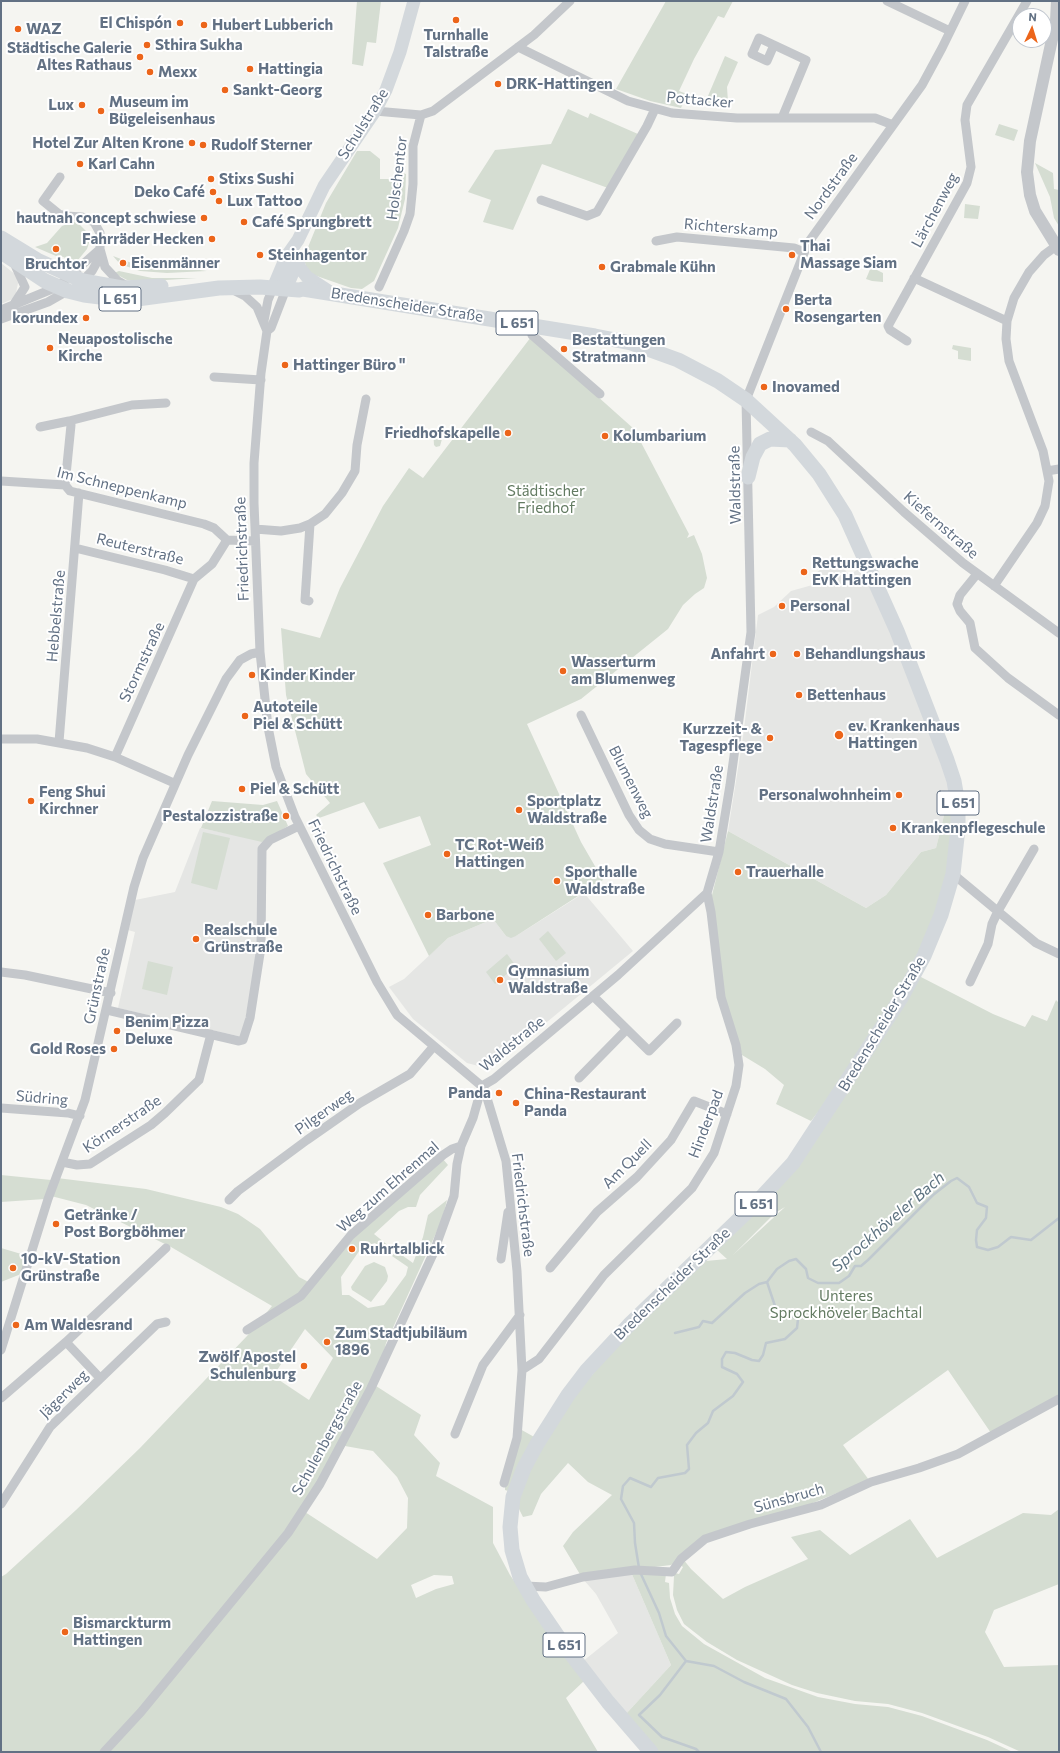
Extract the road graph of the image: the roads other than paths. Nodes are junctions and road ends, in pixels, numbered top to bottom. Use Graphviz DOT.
graph roads {
  1 [pos="414,1"];
  2 [pos="570,1"];
  3 [pos="887,1"];
  4 [pos="965,1"];
  5 [pos="1027,1"];
  6 [pos="1057,1"];
  7 [pos="950,31"];
  8 [pos="774,45"];
  9 [pos="518,47"];
  10 [pos="655,109"];
  11 [pos="375,111"];
  12 [pos="421,115"];
  13 [pos="782,118"];
  14 [pos="893,125"];
  15 [pos="60,177"];
  16 [pos="541,200"];
  17 [pos="1,238"];
  18 [pos="298,240"];
  19 [pos="656,241"];
  20 [pos="1058,247"];
  21 [pos="1,252"];
  22 [pos="100,252"];
  23 [pos="804,252"];
  24 [pos="297,259"];
  25 [pos="13,261"];
  26 [pos="914,278"];
  27 [pos="69,284"];
  28 [pos="281,285"];
  29 [pos="379,287"];
  30 [pos="132,288"];
  31 [pos="219,288"];
  32 [pos="333,294"];
  33 [pos="14,304"];
  34 [pos="1,310"];
  35 [pos="1,319"];
  36 [pos="1007,321"];
  37 [pos="534,325"];
  38 [pos="265,328"];
  39 [pos="907,341"];
  40 [pos="214,377"];
  41 [pos="260,380"];
  42 [pos="600,394"];
  43 [pos="366,399"];
  44 [pos="746,400"];
  45 [pos="166,403"];
  46 [pos="69,421"];
  47 [pos="40,427"];
  48 [pos="811,432"];
  49 [pos="790,440"];
  50 [pos="1059,469"];
  51 [pos="1047,471"];
  52 [pos="748,477"];
  53 [pos="1,481"];
  54 [pos="65,485"];
  55 [pos="79,493"];
  56 [pos="310,524"];
  57 [pos="254,529"];
  58 [pos="227,540"];
  59 [pos="255,540"];
  60 [pos="75,548"];
  61 [pos="977,574"];
  62 [pos="194,579"];
  63 [pos="994,586"];
  64 [pos="310,601"];
  65 [pos="1059,633"];
  66 [pos="260,652"];
  67 [pos="581,715"];
  68 [pos="1059,715"];
  69 [pos="1,739"];
  70 [pos="59,742"];
  71 [pos="115,757"];
  72 [pos="174,783"];
  73 [pos="299,826"];
  74 [pos="1034,849"];
  75 [pos="719,852"];
  76 [pos="953,874"];
  77 [pos="707,893"];
  78 [pos="998,911"];
  79 [pos="1059,954"];
  80 [pos="1,972"];
  81 [pos="970,982"];
  82 [pos="111,992"];
  83 [pos="593,996"];
  84 [pos="107,1010"];
  85 [pos="677,1023"];
  86 [pos="626,1030"];
  87 [pos="211,1034"];
  88 [pos="434,1046"];
  89 [pos="579,1078"];
  90 [pos="482,1086"];
  91 [pos="1,1108"];
  92 [pos="727,1114"];
  93 [pos="80,1116"];
  94 [pos="461,1146"];
  95 [pos="62,1162"];
  96 [pos="510,1199"];
  97 [pos="229,1200"];
  98 [pos="166,1248"];
  99 [pos="501,1260"];
  100 [pos="550,1268"];
  101 [pos="520,1315"];
  102 [pos="166,1322"];
  103 [pos="247,1330"];
  104 [pos="66,1342"];
  105 [pos="1,1350"];
  106 [pos="522,1370"];
  107 [pos="100,1378"];
  108 [pos="1,1398"];
  109 [pos="1059,1399"];
  110 [pos="455,1434"];
  111 [pos="504,1483"];
  112 [pos="1,1504"];
  113 [pos="525,1586"];
  114 [pos="104,1752"];
  115 [pos="651,1752"];
  1 -- 11 [label="main road, Schulstraße"];
  2 -- 9 [label="street"];
  3 -- 7 [label="street"];
  4 -- 7 [label="street, Nordstraße"];
  5 -- 26 [label="street, Lärchenweg"];
  6 -- 20 [label="street"];
  7 -- 14 [label="street, Nordstraße"];
  8 -- 13 [label="street"];
  9 -- 10 [label="street, Pottacker"];
  9 -- 12 [label="street"];
  10 -- 13 [label="street, Pottacker"];
  10 -- 16 [label="street"];
  11 -- 12 [label="street"];
  11 -- 18 [label="main road, Schulstraße"];
  12 -- 29 [label="street, Holschentor"];
  13 -- 14 [label="street, Pottacker"];
  14 -- 23 [label="street, Nordstraße"];
  15 -- 22 [label="street"];
  17 -- 27 [label="main road, L 651"];
  18 -- 24 [label="main road, Schulstraße"];
  18 -- 28 [label="main road, Schulstraße"];
  19 -- 23 [label="street, Richterskamp"];
  20 -- 36 [label="street"];
  21 -- 25 [label="main road, L 651"];
  22 -- 27 [label="street"];
  22 -- 27 [label="street"];
  22 -- 30 [label="street"];
  23 -- 44 [label="street, Nordstraße"];
  24 -- 28 [label="main road, Schulstraße"];
  24 -- 32 [label="main road"];
  25 -- 27 [label="main road, L 651"];
  25 -- 33 [label="street"];
  26 -- 36 [label="street"];
  26 -- 39 [label="street, Lärchenweg"];
  27 -- 30 [label="main road, L 651"];
  27 -- 31 [label="main road, L 651"];
  27 -- 33 [label="street"];
  27 -- 35 [label="street"];
  28 -- 30 [label="main road, L 651"];
  28 -- 31 [label="main road, L 651"];
  28 -- 32 [label="main road, Bredenscheider Straße / L 651"];
  28 -- 38 [label="street, Friedrichstraße"];
  31 -- 38 [label="street"];
  32 -- 37 [label="main road, Bredenscheider Straße / L 651"];
  33 -- 34 [label="street"];
  36 -- 51 [label="street"];
  37 -- 42 [label="street"];
  37 -- 44 [label="main road, Bredenscheider Straße / L 651"];
  38 -- 41 [label="street, Friedrichstraße"];
  40 -- 41 [label="street"];
  41 -- 57 [label="street, Friedrichstraße"];
  43 -- 56 [label="street"];
  44 -- 49 [label="main road, Bredenscheider Straße / L 651"];
  44 -- 52 [label="street, Waldstraße"];
  45 -- 46 [label="street"];
  46 -- 47 [label="street"];
  46 -- 54 [label="street"];
  48 -- 61 [label="street, Kiefernstraße"];
  49 -- 52 [label="main road"];
  49 -- 76 [label="main road, Bredenscheider Straße / L 651"];
  50 -- 51 [label="street"];
  51 -- 63 [label="street"];
  52 -- 75 [label="street, Waldstraße"];
  53 -- 54 [label="street, Im Schneppenkamp"];
  54 -- 55 [label="street, Im Schneppenkamp"];
  55 -- 58 [label="street, Im Schneppenkamp"];
  55 -- 60 [label="street, Hebbelstraße"];
  56 -- 57 [label="street"];
  56 -- 64 [label="street"];
  57 -- 59 [label="street, Friedrichstraße"];
  58 -- 59 [label="street"];
  58 -- 62 [label="street, Reuterstraße"];
  59 -- 66 [label="street, Friedrichstraße"];
  60 -- 62 [label="street, Reuterstraße"];
  60 -- 70 [label="street, Hebbelstraße"];
  61 -- 63 [label="street, Kiefernstraße"];
  61 -- 68 [label="street"];
  62 -- 71 [label="street, Stormstraße"];
  63 -- 65 [label="street, Kiefernstraße"];
  66 -- 72 [label="street, Grünstraße"];
  66 -- 73 [label="street, Friedrichstraße"];
  67 -- 75 [label="street, Blumenweg"];
  69 -- 70 [label="street"];
  70 -- 71 [label="street"];
  71 -- 72 [label="street"];
  72 -- 82 [label="street, Grünstraße"];
  73 -- 87 [label="street"];
  73 -- 88 [label="street, Friedrichstraße"];
  74 -- 78 [label="street"];
  75 -- 77 [label="street, Waldstraße"];
  76 -- 78 [label="street"];
  76 -- 113 [label="main road, Bredenscheider Straße / L 651"];
  77 -- 83 [label="street, Waldstraße"];
  77 -- 92 [label="street, Hinderpad"];
  78 -- 79 [label="street"];
  78 -- 81 [label="street"];
  80 -- 82 [label="street"];
  82 -- 84 [label="street, Grünstraße"];
  83 -- 86 [label="street"];
  83 -- 90 [label="street, Waldstraße"];
  84 -- 87 [label="street"];
  84 -- 93 [label="street, Grünstraße"];
  85 -- 86 [label="street"];
  86 -- 89 [label="street"];
  87 -- 95 [label="street, Körnerstraße"];
  88 -- 90 [label="street, Friedrichstraße"];
  88 -- 97 [label="street, Pilgerweg"];
  90 -- 94 [label="street, Schulenbergstraße"];
  90 -- 96 [label="street, Friedrichstraße"];
  91 -- 93 [label="street, Südring"];
  92 -- 100 [label="street, Am Quell"];
  92 -- 106 [label="street, Hinderpad"];
  93 -- 95 [label="street, Grünstraße"];
  94 -- 103 [label="street, Weg zum Ehrenmal"];
  94 -- 114 [label="street, Schulenbergstraße"];
  95 -- 105 [label="street, Grünstraße"];
  96 -- 99 [label="street"];
  96 -- 101 [label="street, Friedrichstraße"];
  98 -- 104 [label="street"];
  101 -- 106 [label="street, Friedrichstraße"];
  101 -- 110 [label="street"];
  102 -- 107 [label="street, Jägerweg"];
  104 -- 107 [label="street"];
  104 -- 108 [label="street"];
  106 -- 111 [label="street, Friedrichstraße"];
  107 -- 112 [label="street, Jägerweg"];
  109 -- 113 [label="street, Sünsbruch"];
  113 -- 115 [label="main road, Bredenscheider Straße / L 651"];
}
